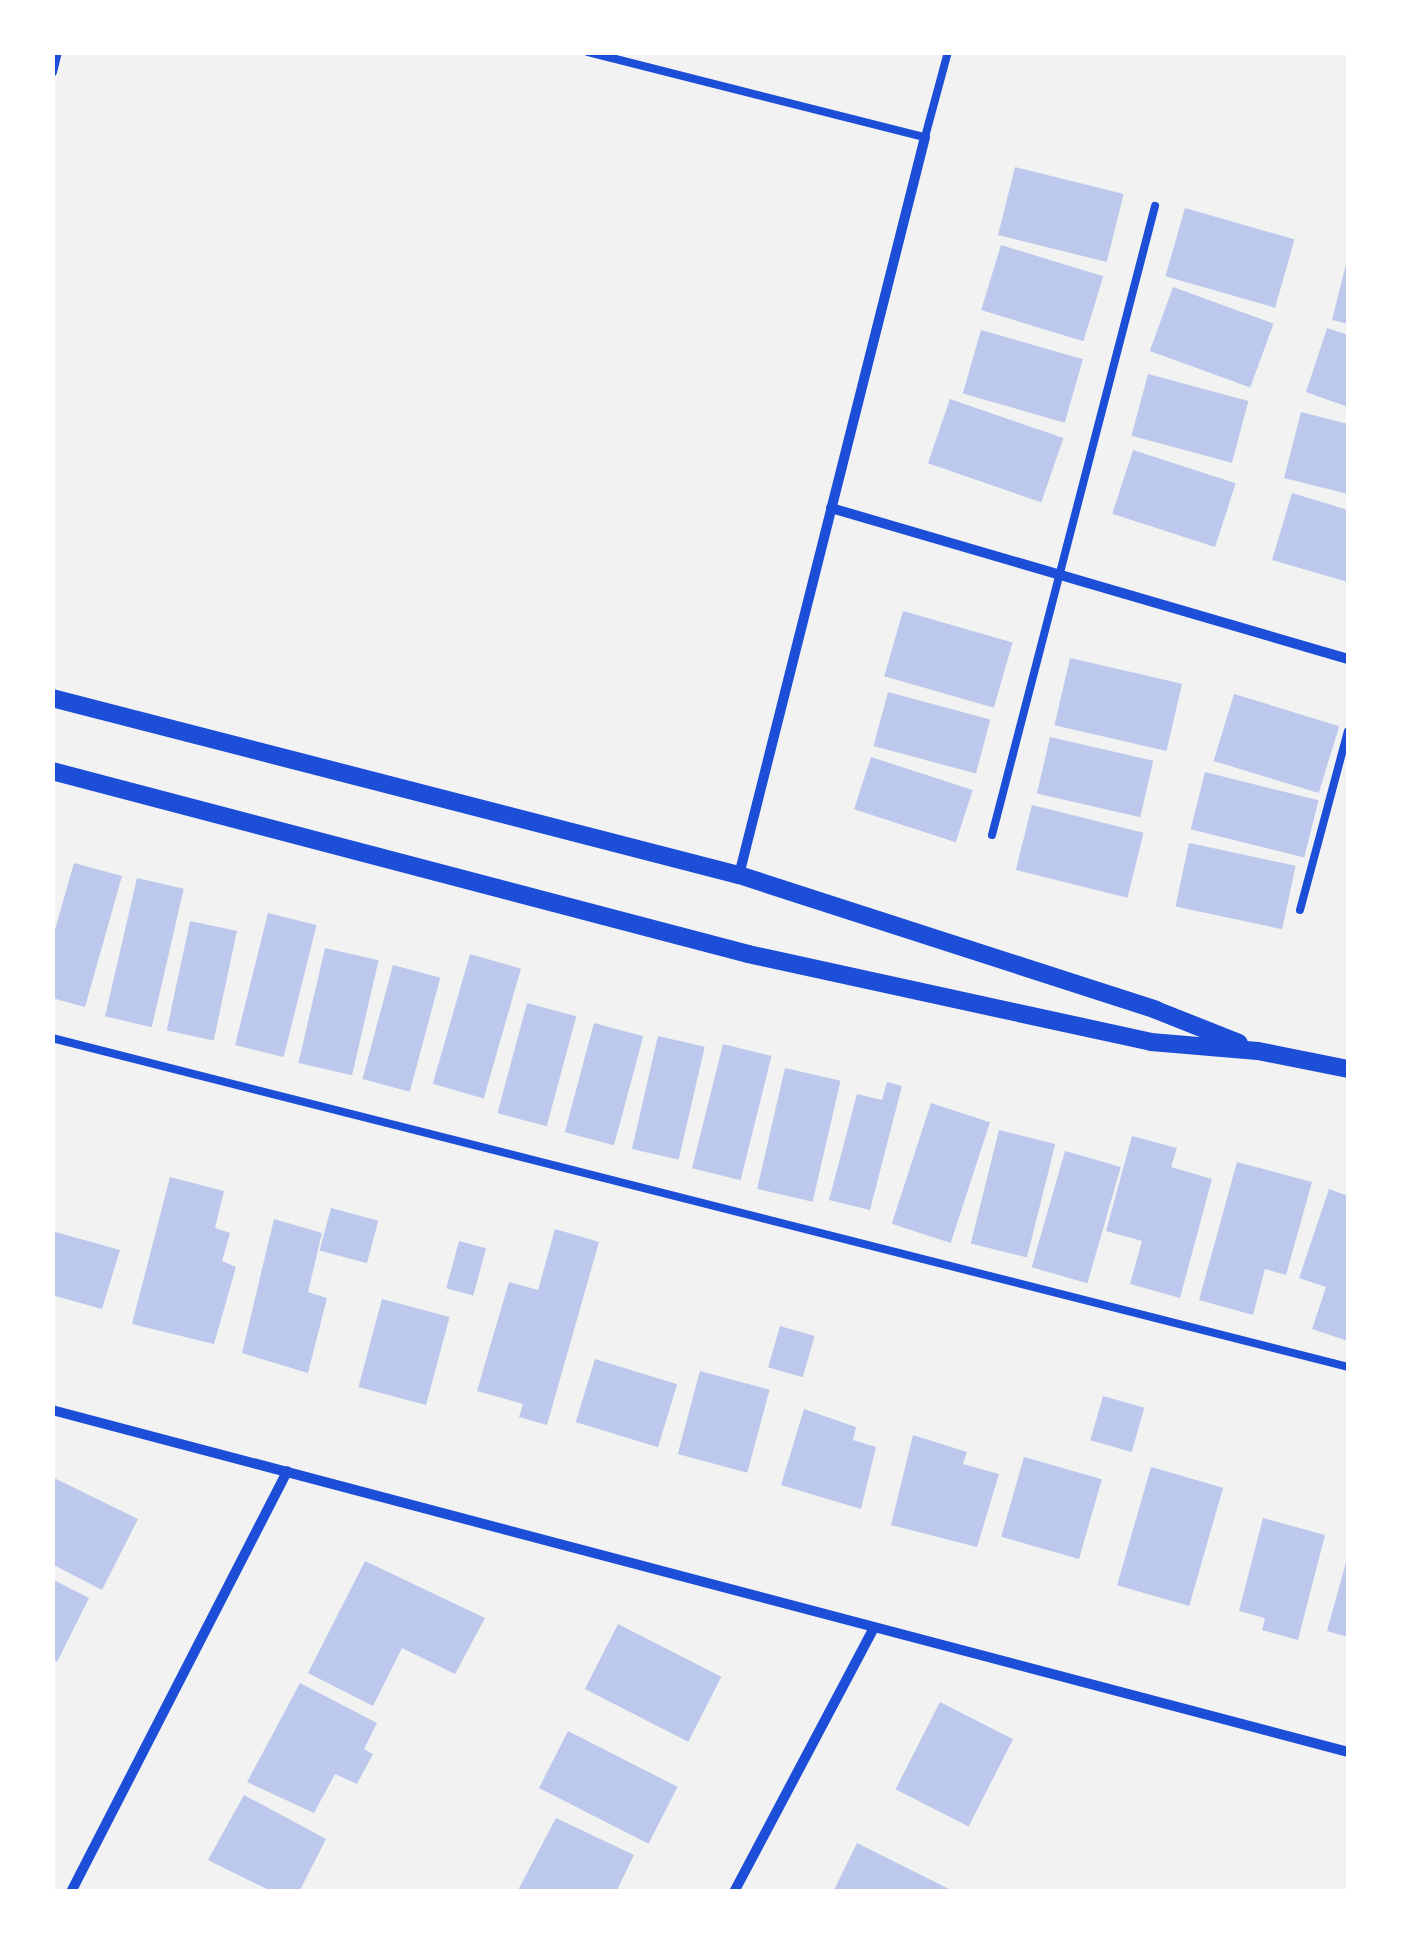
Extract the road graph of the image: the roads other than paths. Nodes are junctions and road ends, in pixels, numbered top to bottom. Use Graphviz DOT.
graph roads {
  1 [pos="57,52"];
  2 [pos="588,52"];
  3 [pos="948,52"];
  4 [pos="52,72"];
  5 [pos="925,137"];
  6 [pos="1154,206"];
  7 [pos="831,508"];
  8 [pos="1058,575"];
  9 [pos="1348,659"];
  10 [pos="52,698"];
  11 [pos="1348,731"];
  12 [pos="52,771"];
  13 [pos="992,836"];
  14 [pos="739,875"];
  15 [pos="1300,910"];
  16 [pos="52,1038"];
  17 [pos="1258,1050"];
  18 [pos="1348,1068"];
  19 [pos="1348,1367"];
  20 [pos="52,1410"];
  21 [pos="288,1471"];
  22 [pos="872,1631"];
  23 [pos="1348,1752"];
  24 [pos="70,1892"];
  25 [pos="734,1892"];
  1 -- 4 [label="street"];
  2 -- 5 [label="lane"];
  3 -- 5 [label="lane"];
  5 -- 7 [label="street"];
  6 -- 8 [label="lane"];
  7 -- 8 [label="street"];
  7 -- 14 [label="street"];
  8 -- 9 [label="street"];
  8 -- 13 [label="lane"];
  10 -- 14 [label="street"];
  11 -- 15 [label="lane"];
  12 -- 17 [label="street"];
  14 -- 17 [label="street"];
  16 -- 19 [label="lane"];
  17 -- 18 [label="street"];
  20 -- 21 [label="street"];
  21 -- 22 [label="street"];
  21 -- 24 [label="street"];
  22 -- 23 [label="street"];
  22 -- 25 [label="street"];
}
